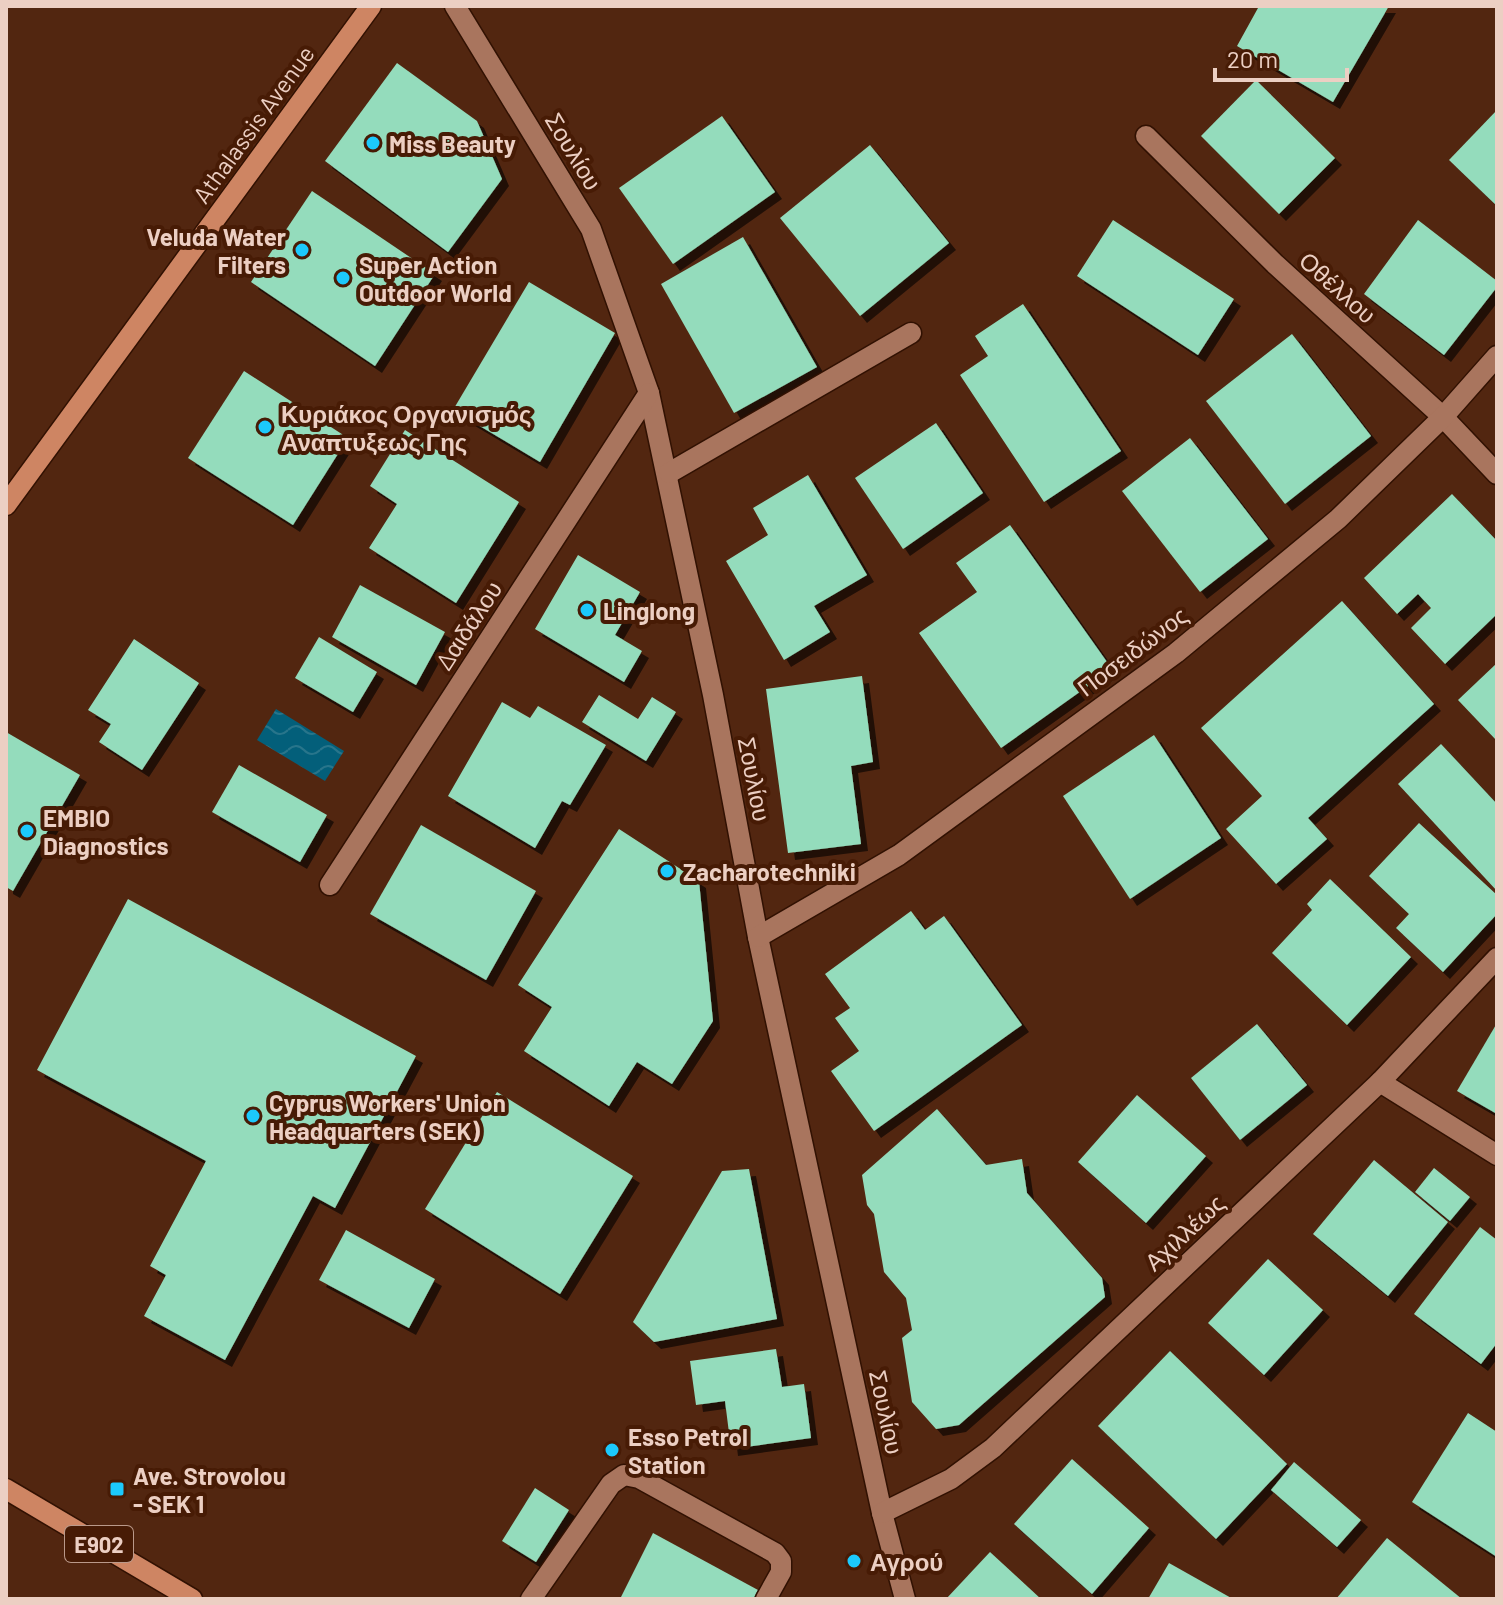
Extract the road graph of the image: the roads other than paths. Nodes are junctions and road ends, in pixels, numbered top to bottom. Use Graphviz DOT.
graph roads {
  1 [pos="371,6"];
  2 [pos="455,6"];
  3 [pos="1146,136"];
  4 [pos="911,333"];
  5 [pos="1497,356"];
  6 [pos="649,393"];
  7 [pos="1443,417"];
  8 [pos="669,473"];
  9 [pos="1497,474"];
  10 [pos="6,505"];
  11 [pos="330,885"];
  12 [pos="758,937"];
  13 [pos="1497,958"];
  14 [pos="1380,1082"];
  15 [pos="1497,1155"];
  16 [pos="6,1489"];
  17 [pos="882,1513"];
  18 [pos="192,1599"];
  19 [pos="531,1599"];
  20 [pos="766,1599"];
  21 [pos="905,1599"];
  1 -- 10 [label="main road, Athalassis Avenue"];
  2 -- 6 [label="street, Σουλίου"];
  3 -- 7 [label="street, Οθέλλου"];
  4 -- 8 [label="street"];
  5 -- 7 [label="street, Ποσειδώνος"];
  6 -- 8 [label="street, Σουλίου"];
  6 -- 11 [label="street, Δαιδάλου"];
  7 -- 9 [label="street, Οθέλλου"];
  7 -- 12 [label="street, Ποσειδώνος"];
  8 -- 12 [label="street, Σουλίου"];
  12 -- 17 [label="street, Σουλίου"];
  13 -- 14 [label="street, Αχιλλέως"];
  14 -- 15 [label="street"];
  14 -- 17 [label="street, Αχιλλέως"];
  16 -- 18 [label="main road, E902"];
  17 -- 21 [label="street, Σουλίου"];
  19 -- 20 [label="street"];
}
